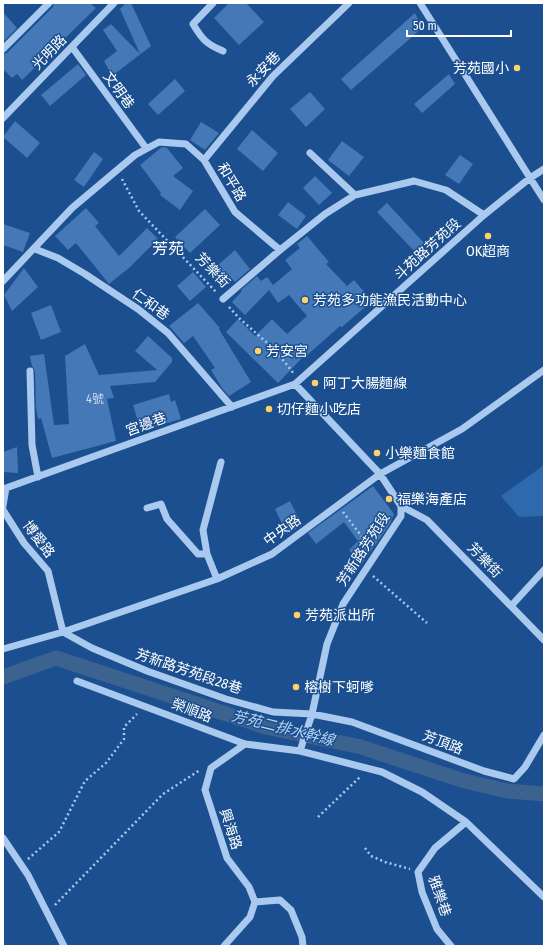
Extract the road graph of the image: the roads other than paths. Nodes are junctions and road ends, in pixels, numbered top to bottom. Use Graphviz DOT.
graph roads {
  1 [pos="48,3"];
  2 [pos="114,3"];
  3 [pos="213,3"];
  4 [pos="349,3"];
  5 [pos="420,3"];
  6 [pos="72,47"];
  7 [pos="3,49"];
  8 [pos="223,51"];
  9 [pos="3,118"];
  10 [pos="146,148"];
  11 [pos="310,153"];
  12 [pos="204,160"];
  13 [pos="544,169"];
  14 [pos="530,178"];
  15 [pos="354,195"];
  16 [pos="544,200"];
  17 [pos="484,214"];
  18 [pos="35,248"];
  19 [pos="280,250"];
  20 [pos="3,281"];
  21 [pos="223,299"];
  22 [pos="544,370"];
  23 [pos="30,371"];
  24 [pos="295,384"];
  25 [pos="232,407"];
  26 [pos="221,462"];
  27 [pos="380,474"];
  28 [pos="38,477"];
  29 [pos="5,487"];
  30 [pos="3,506"];
  31 [pos="401,506"];
  32 [pos="147,508"];
  33 [pos="3,510"];
  34 [pos="207,554"];
  35 [pos="544,570"];
  36 [pos="217,579"];
  37 [pos="510,606"];
  38 [pos="63,632"];
  39 [pos="544,640"];
  40 [pos="3,649"];
  41 [pos="77,681"];
  42 [pos="312,714"];
  43 [pos="544,735"];
  44 [pos="245,744"];
  45 [pos="300,751"];
  46 [pos="466,822"];
  47 [pos="3,838"];
  48 [pos="544,897"];
  49 [pos="255,902"];
  50 [pos="64,946"];
  51 [pos="224,946"];
  52 [pos="303,946"];
  53 [pos="451,946"];
  1 -- 7 [label="street"];
  2 -- 6 [label="street, 光明路"];
  3 -- 8 [label="street"];
  4 -- 12 [label="street, 永安巷"];
  5 -- 14 [label="street"];
  6 -- 9 [label="street, 光明路"];
  6 -- 10 [label="street, 文明巷"];
  10 -- 12 [label="street, 和平路"];
  10 -- 18 [label="street, 和平路"];
  11 -- 15 [label="street"];
  12 -- 19 [label="street, 和平路"];
  13 -- 14 [label="street, 斗苑路芳苑段"];
  14 -- 16 [label="street"];
  14 -- 17 [label="street, 斗苑路芳苑段"];
  15 -- 17 [label="street"];
  15 -- 19 [label="street"];
  17 -- 24 [label="street, 斗苑路芳苑段"];
  18 -- 20 [label="street, 和平路"];
  18 -- 25 [label="street, 仁和巷"];
  19 -- 21 [label="street"];
  22 -- 27 [label="street, 中央路"];
  23 -- 28 [label="street"];
  24 -- 25 [label="street, 宮邊巷"];
  24 -- 27 [label="street, 芳新路芳苑段"];
  25 -- 28 [label="street, 宮邊巷"];
  26 -- 34 [label="street"];
  27 -- 31 [label="street, 芳新路芳苑段"];
  27 -- 36 [label="street, 中央路"];
  28 -- 29 [label="street, 宮邊巷"];
  29 -- 30 [label="street"];
  31 -- 37 [label="street, 芳樂街"];
  31 -- 42 [label="street, 芳新路芳苑段"];
  32 -- 34 [label="street"];
  33 -- 38 [label="street, 博愛路"];
  34 -- 36 [label="street"];
  35 -- 37 [label="street"];
  36 -- 38 [label="street, 中央路"];
  37 -- 39 [label="street, 芳樂街"];
  38 -- 40 [label="street, 中央路"];
  38 -- 42 [label="street, 芳新路芳苑段28巷"];
  41 -- 44 [label="street, 榮順路"];
  42 -- 43 [label="street, 芳頂路"];
  42 -- 45 [label="street, 芳新路芳苑段"];
  44 -- 45 [label="street, 榮順路"];
  44 -- 49 [label="street, 興海路"];
  45 -- 46 [label="street"];
  46 -- 48 [label="street"];
  46 -- 53 [label="street, 雅樂巷"];
  47 -- 50 [label="street"];
  49 -- 51 [label="street"];
  49 -- 52 [label="street"];
}
